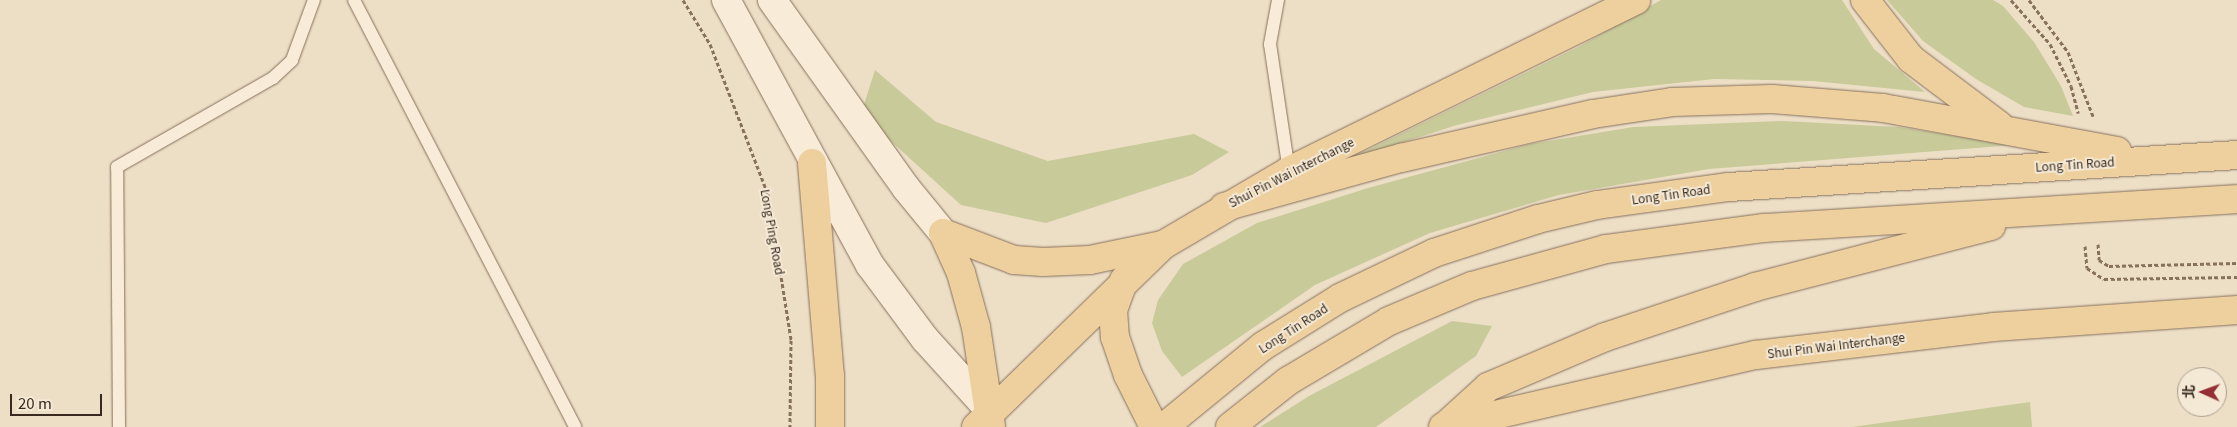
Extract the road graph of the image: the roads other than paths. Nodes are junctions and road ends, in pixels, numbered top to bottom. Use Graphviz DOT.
graph roads {
  1 [pos="314,0"];
  2 [pos="354,0"];
  3 [pos="726,0"];
  4 [pos="772,0"];
  5 [pos="1278,0"];
  6 [pos="1636,0"];
  7 [pos="1865,0"];
  8 [pos="2005,130"];
  9 [pos="2237,155"];
  10 [pos="2172,158"];
  11 [pos="812,163"];
  12 [pos="1289,171"];
  13 [pos="2237,199"];
  14 [pos="1224,207"];
  15 [pos="2104,207"];
  16 [pos="944,233"];
  17 [pos="1163,245"];
  18 [pos="1125,278"];
  19 [pos="2237,310"];
  20 [pos="992,423"];
  21 [pos="1444,426"];
  22 [pos="119,427"];
  23 [pos="575,427"];
  24 [pos="830,427"];
  25 [pos="1154,427"];
  26 [pos="1164,427"];
  27 [pos="1230,427"];
  1 -- 22 [label="lane"];
  2 -- 23 [label="lane"];
  3 -- 11 [label="main road"];
  4 -- 16 [label="main road"];
  5 -- 12 [label="lane"];
  6 -- 12 [label="main road, Shui Pin Wai Interchange"];
  7 -- 8 [label="main road"];
  8 -- 10 [label="main road"];
  8 -- 14 [label="main road"];
  9 -- 10 [label="main road, Long Tin Road"];
  10 -- 26 [label="main road, Long Tin Road"];
  11 -- 20 [label="main road"];
  11 -- 24 [label="main road"];
  12 -- 14 [label="main road, Shui Pin Wai Interchange"];
  13 -- 15 [label="main road"];
  14 -- 17 [label="main road, Shui Pin Wai Interchange"];
  15 -- 21 [label="main road"];
  15 -- 27 [label="main road"];
  16 -- 17 [label="main road"];
  16 -- 20 [label="main road"];
  17 -- 18 [label="main road, Shui Pin Wai Interchange"];
  18 -- 20 [label="main road, Shui Pin Wai Interchange"];
  18 -- 25 [label="main road"];
  19 -- 21 [label="main road, Shui Pin Wai Interchange"];
}
